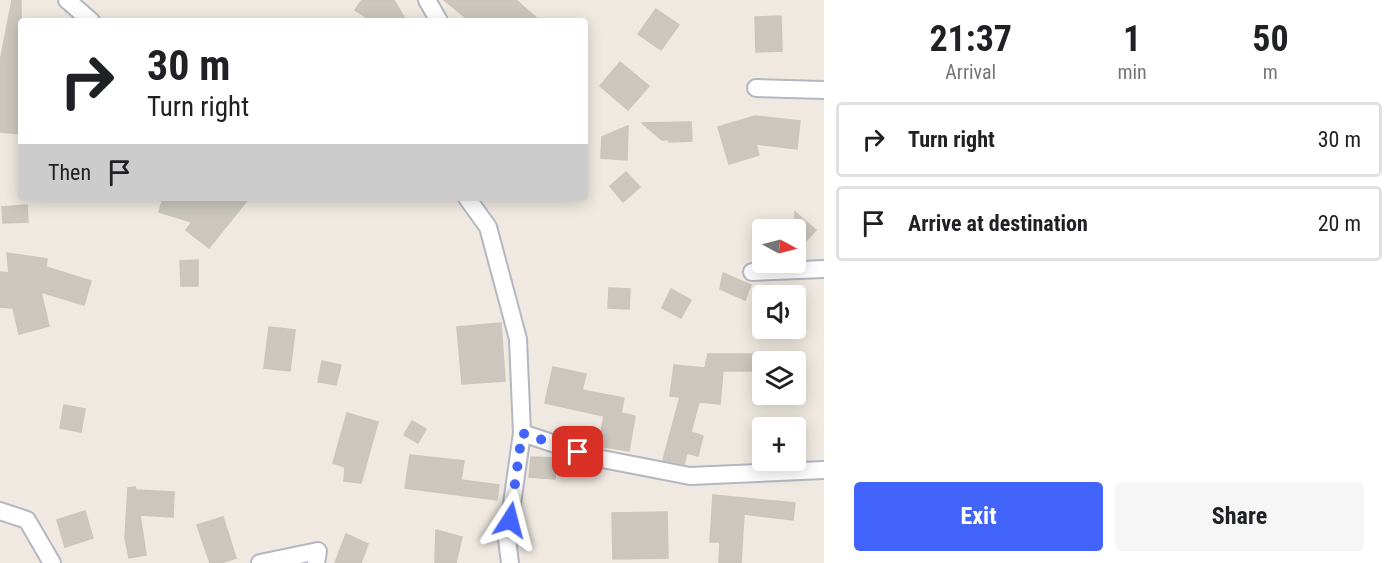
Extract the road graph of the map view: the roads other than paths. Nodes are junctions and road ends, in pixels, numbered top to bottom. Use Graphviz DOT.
graph roads {
  1 [pos="67,0"];
  2 [pos="427,0"];
  3 [pos="88,18"];
  4 [pos="437,18"];
  5 [pos="756,88"];
  6 [pos="824,90"];
  7 [pos="469,201"];
  8 [pos="824,269"];
  9 [pos="806,270"];
  10 [pos="522,433"];
  11 [pos="824,470"];
  12 [pos="0,511"];
  13 [pos="52,563"];
  14 [pos="260,563"];
  15 [pos="316,563"];
  16 [pos="510,563"];
  1 -- 3 [label="street"];
  2 -- 4 [label="street"];
  5 -- 6 [label="street"];
  7 -- 10 [label="street"];
  8 -- 9 [label="street"];
  10 -- 11 [label="street"];
  10 -- 16 [label="street"];
  12 -- 13 [label="street"];
  14 -- 15 [label="street"];
}
